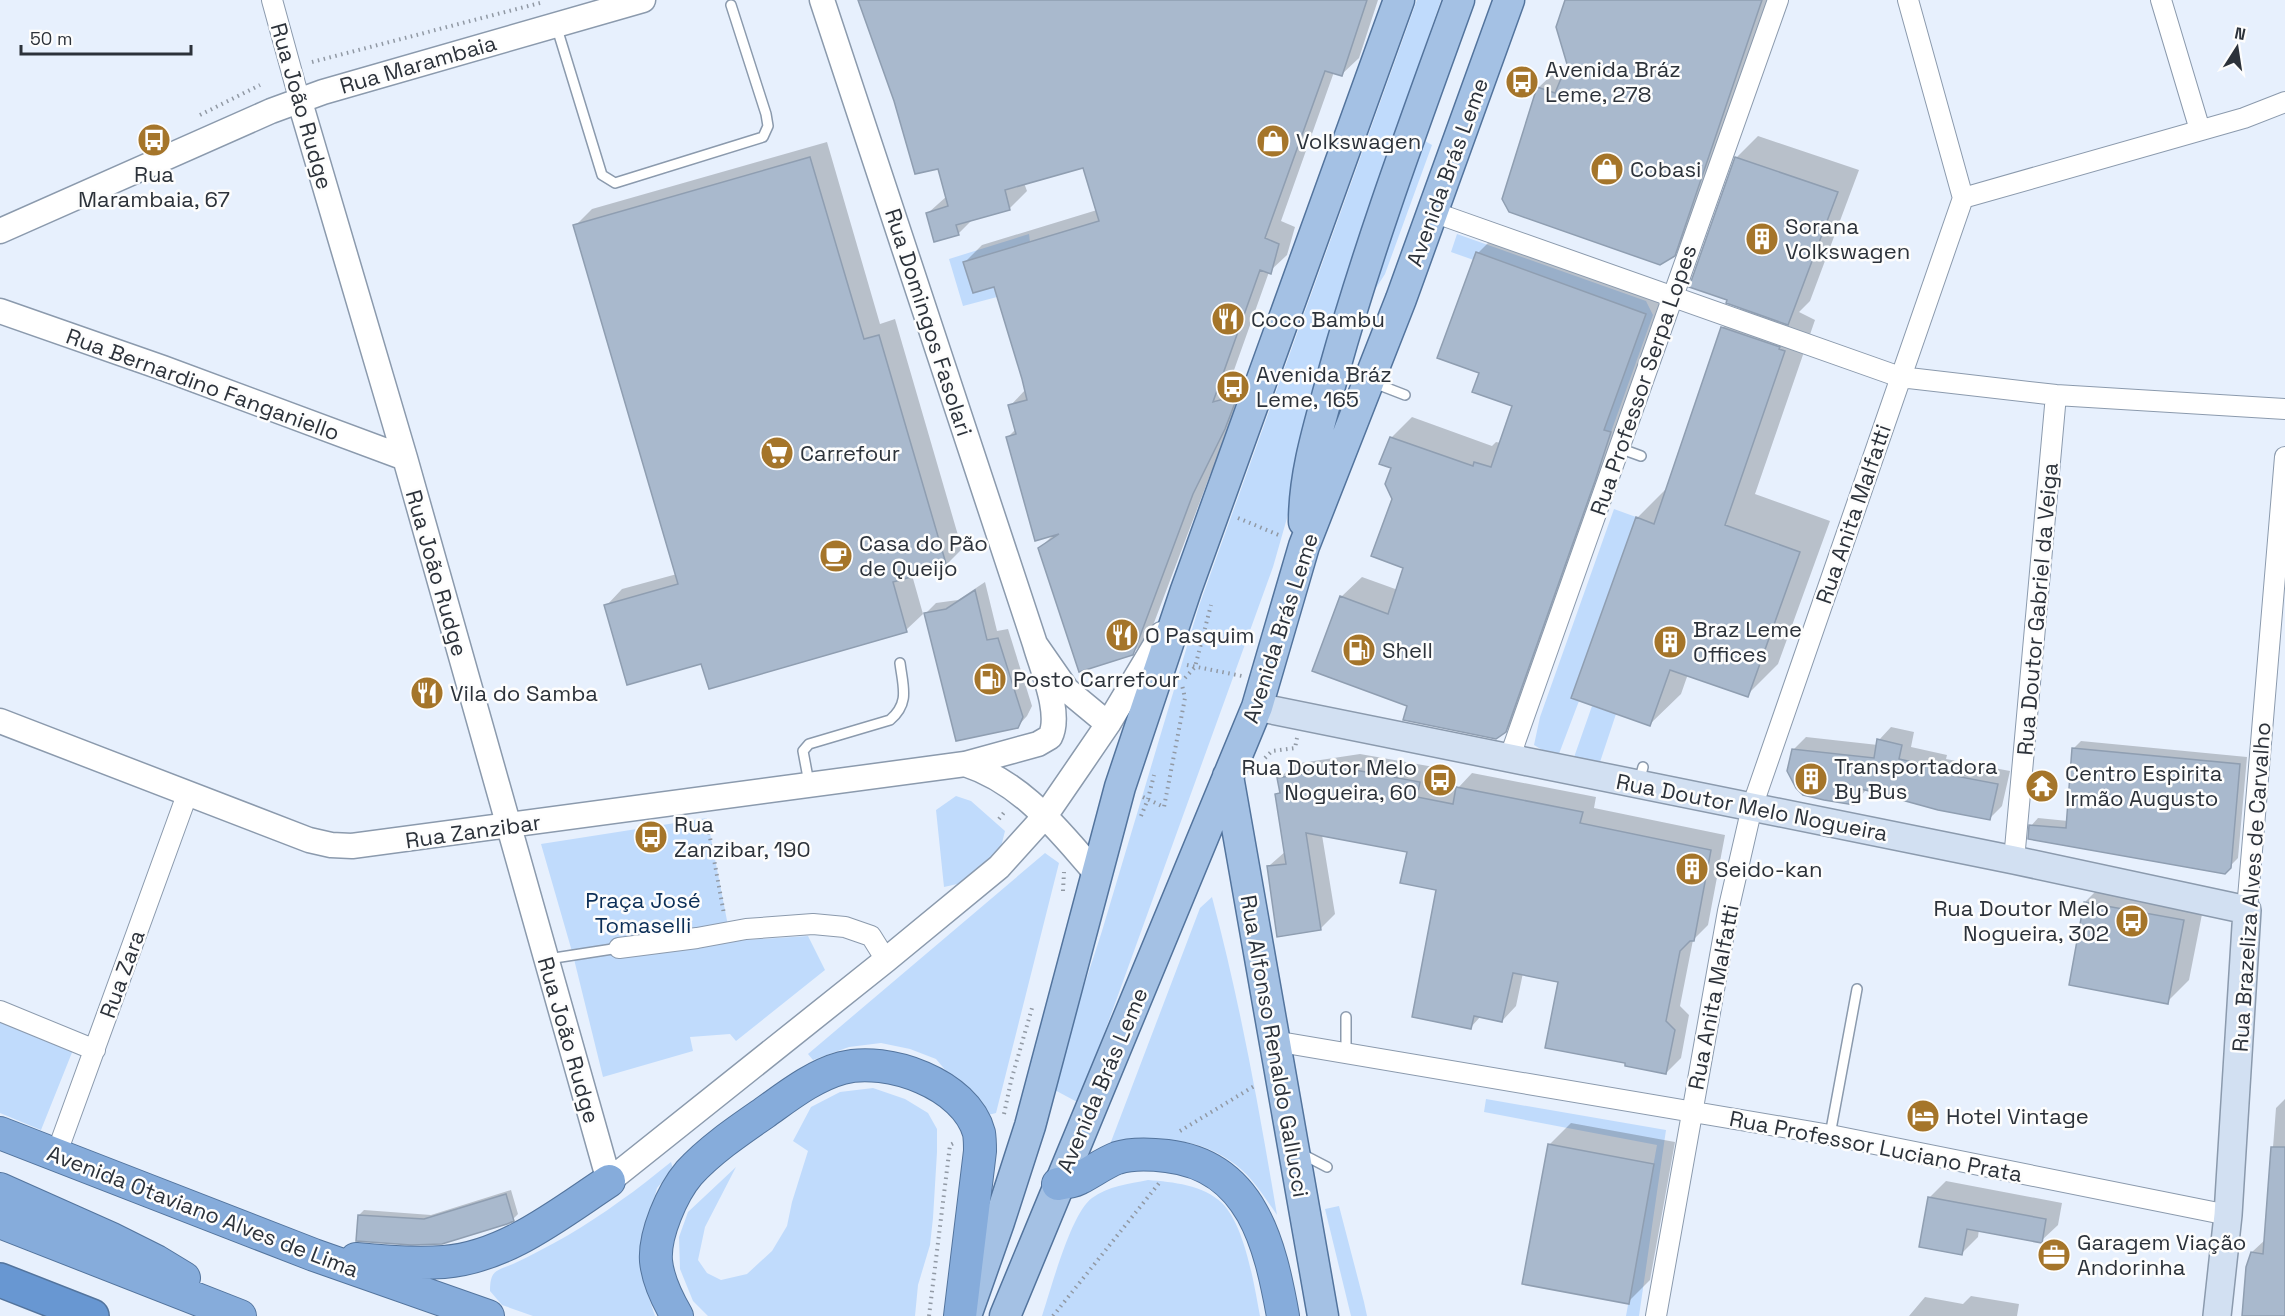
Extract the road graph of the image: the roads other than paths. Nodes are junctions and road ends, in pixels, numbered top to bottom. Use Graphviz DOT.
graph roads {
  1 [pos="272,0"];
  2 [pos="644,0"];
  3 [pos="822,0"];
  4 [pos="1400,0"];
  5 [pos="1459,0"];
  6 [pos="1509,0"];
  7 [pos="1778,0"];
  8 [pos="1908,0"];
  9 [pos="2161,0"];
  10 [pos="731,5"];
  11 [pos="556,24"];
  12 [pos="300,102"];
  13 [pos="2285,102"];
  14 [pos="2200,130"];
  15 [pos="1963,198"];
  16 [pos="1433,212"];
  17 [pos="0,231"];
  18 [pos="1672,297"];
  19 [pos="0,311"];
  20 [pos="1900,377"];
  21 [pos="1369,381"];
  22 [pos="1405,395"];
  23 [pos="2056,395"];
  24 [pos="2285,409"];
  25 [pos="1619,448"];
  26 [pos="1641,456"];
  27 [pos="405,458"];
  28 [pos="2285,458"];
  29 [pos="1304,546"];
  30 [pos="1186,590"];
  31 [pos="1035,644"];
  32 [pos="900,663"];
  33 [pos="1261,694"];
  34 [pos="0,721"];
  35 [pos="1108,724"];
  36 [pos="1038,744"];
  37 [pos="1509,759"];
  38 [pos="965,764"];
  39 [pos="1228,776"];
  40 [pos="809,786"];
  41 [pos="188,792"];
  42 [pos="1752,807"];
  43 [pos="1045,816"];
  44 [pos="508,826"];
  45 [pos="2014,860"];
  46 [pos="1096,873"];
  47 [pos="2247,910"];
  48 [pos="619,948"];
  49 [pos="546,959"];
  50 [pos="886,960"];
  51 [pos="1857,989"];
  52 [pos="0,1011"];
  53 [pos="1346,1017"];
  54 [pos="1274,1041"];
  55 [pos="95,1050"];
  56 [pos="1346,1053"];
  57 [pos="1691,1110"];
  58 [pos="0,1133"];
  59 [pos="1830,1135"];
  60 [pos="1294,1150"];
  61 [pos="56,1155"];
  62 [pos="1327,1167"];
  63 [pos="609,1181"];
  64 [pos="1058,1184"];
  65 [pos="0,1189"];
  66 [pos="2228,1215"];
  67 [pos="0,1222"];
  68 [pos="314,1255"];
  69 [pos="0,1280"];
  70 [pos="406,1287"];
  71 [pos="226,1311"];
  72 [pos="92,1316"];
  73 [pos="441,1316"];
  74 [pos="488,1316"];
  75 [pos="677,1316"];
  76 [pos="960,1316"];
  77 [pos="966,1316"];
  78 [pos="1005,1316"];
  79 [pos="1283,1316"];
  80 [pos="1323,1316"];
  81 [pos="1656,1316"];
  82 [pos="2217,1316"];
  1 -- 12 [label="street, Rua João Rudge"];
  2 -- 11 [label="street, Rua Marambaia"];
  3 -- 31 [label="street, Rua Domingos Fasolari"];
  4 -- 30 [label="main road, Avenida Brás Leme"];
  5 -- 29 [label="main road"];
  6 -- 16 [label="main road, Avenida Brás Leme"];
  7 -- 18 [label="street, Rua Professor Serpa Lopes"];
  8 -- 15 [label="street"];
  9 -- 14 [label="street"];
  10 -- 11 [label="lane"];
  11 -- 12 [label="street, Rua Marambaia"];
  12 -- 17 [label="street, Rua Marambaia"];
  12 -- 27 [label="street, Rua João Rudge"];
  13 -- 14 [label="street"];
  14 -- 15 [label="street"];
  15 -- 20 [label="street, Rua Anita Malfatti"];
  16 -- 18 [label="street"];
  16 -- 21 [label="main road, Avenida Brás Leme"];
  18 -- 20 [label="street"];
  18 -- 25 [label="street, Rua Professor Serpa Lopes"];
  19 -- 27 [label="street, Rua Bernardino Fanganiello"];
  20 -- 23 [label="street"];
  20 -- 42 [label="street, Rua Anita Malfatti"];
  21 -- 22 [label="lane"];
  21 -- 29 [label="main road, Avenida Brás Leme"];
  23 -- 24 [label="street"];
  23 -- 45 [label="street, Rua Doutor Gabriel da Veiga"];
  25 -- 26 [label="lane"];
  25 -- 37 [label="street, Rua Professor Serpa Lopes"];
  27 -- 44 [label="street, Rua João Rudge"];
  28 -- 47 [label="street, Rua Brazeliza Alves de Carvalho"];
  29 -- 33 [label="main road, Avenida Brás Leme"];
  30 -- 35 [label="street"];
  30 -- 46 [label="main road, Avenida Brás Leme"];
  31 -- 35 [label="street, Rua Domingos Fasolari"];
  31 -- 36 [label="street, Rua Domingos Fasolari"];
  32 -- 40 [label="lane"];
  33 -- 37 [label="main road, Rua Doutor Melo Nogueira"];
  33 -- 39 [label="main road, Avenida Brás Leme"];
  34 -- 41 [label="street, Rua Zanzibar"];
  35 -- 43 [label="street"];
  36 -- 38 [label="street, Rua Zanzibar"];
  37 -- 42 [label="main road, Rua Doutor Melo Nogueira"];
  38 -- 40 [label="street, Rua Zanzibar"];
  38 -- 43 [label="street, Rua Zanzibar"];
  39 -- 54 [label="main road, Rua Alfonso Renaldo Gallucci"];
  39 -- 64 [label="main road, Avenida Brás Leme"];
  40 -- 44 [label="street, Rua Zanzibar"];
  41 -- 44 [label="street, Rua Zanzibar"];
  41 -- 55 [label="street, Rua Zara"];
  42 -- 45 [label="main road, Rua Doutor Melo Nogueira"];
  42 -- 57 [label="street, Rua Anita Malfatti"];
  43 -- 46 [label="street, Rua Zanzibar"];
  43 -- 50 [label="street"];
  44 -- 49 [label="street, Rua João Rudge"];
  45 -- 47 [label="main road, Rua Doutor Melo Nogueira"];
  46 -- 77 [label="main road, Avenida Brás Leme"];
  47 -- 66 [label="main road, Rua Brazeliza Alves de Carvalho"];
  48 -- 49 [label="lane"];
  48 -- 50 [label="street"];
  49 -- 63 [label="street, Rua João Rudge"];
  50 -- 63 [label="street"];
  51 -- 59 [label="lane"];
  52 -- 55 [label="street"];
  53 -- 56 [label="lane"];
  54 -- 56 [label="street, Rua Professor Luciano Prata"];
  54 -- 60 [label="main road, Rua Alfonso Renaldo Gallucci"];
  55 -- 61 [label="street, Rua Zara"];
  56 -- 57 [label="street, Rua Professor Luciano Prata"];
  57 -- 59 [label="street, Rua Professor Luciano Prata"];
  57 -- 81 [label="street, Rua Anita Malfatti"];
  58 -- 61 [label="highway, Avenida Otaviano Alves de Lima"];
  59 -- 66 [label="street, Rua Professor Luciano Prata"];
  60 -- 62 [label="lane"];
  60 -- 80 [label="main road, Rua Alfonso Renaldo Gallucci"];
  61 -- 68 [label="highway, Avenida Otaviano Alves de Lima"];
  63 -- 68 [label="highway"];
  64 -- 78 [label="main road, Avenida Brás Leme"];
  64 -- 79 [label="highway"];
  65 -- 71 [label="highway"];
  66 -- 82 [label="main road, Rua Brazeliza Alves de Carvalho"];
  67 -- 71 [label="highway"];
  68 -- 70 [label="highway, Avenida Otaviano Alves de Lima"];
  69 -- 72 [label="highway"];
  70 -- 73 [label="main road"];
  70 -- 74 [label="highway, Avenida Otaviano Alves de Lima"];
  75 -- 76 [label="highway"];
}
